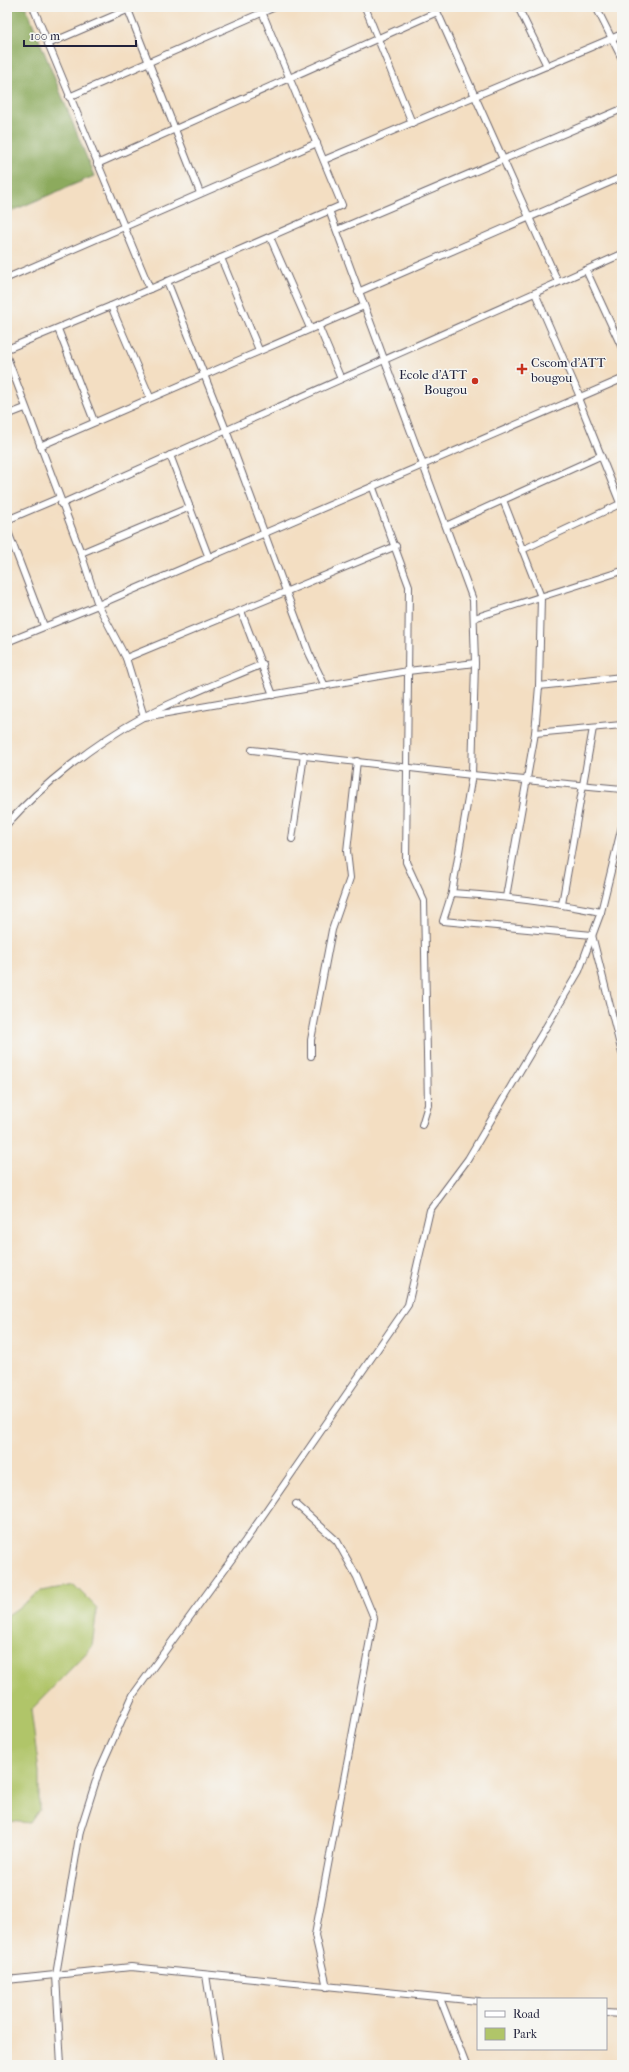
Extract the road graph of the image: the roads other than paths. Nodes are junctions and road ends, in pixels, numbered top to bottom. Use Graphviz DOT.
graph roads {
  1 [pos="33,7"];
  2 [pos="275,7"];
  3 [pos="365,7"];
  4 [pos="518,7"];
  5 [pos="596,7"];
  6 [pos="129,8"];
  7 [pos="262,10"];
  8 [pos="436,10"];
  9 [pos="622,34"];
  10 [pos="612,38"];
  11 [pos="378,39"];
  12 [pos="48,44"];
  13 [pos="622,59"];
  14 [pos="149,62"];
  15 [pos="547,66"];
  16 [pos="290,78"];
  17 [pos="475,96"];
  18 [pos="69,97"];
  19 [pos="622,109"];
  20 [pos="412,123"];
  21 [pos="176,129"];
  22 [pos="317,143"];
  23 [pos="324,160"];
  24 [pos="503,161"];
  25 [pos="97,164"];
  26 [pos="622,177"];
  27 [pos="200,193"];
  28 [pos="329,210"];
  29 [pos="529,218"];
  30 [pos="123,226"];
  31 [pos="337,230"];
  32 [pos="270,237"];
  33 [pos="622,254"];
  34 [pos="221,258"];
  35 [pos="586,270"];
  36 [pos="7,278"];
  37 [pos="167,281"];
  38 [pos="558,282"];
  39 [pos="150,289"];
  40 [pos="358,292"];
  41 [pos="535,293"];
  42 [pos="112,306"];
  43 [pos="364,306"];
  44 [pos="318,325"];
  45 [pos="310,328"];
  46 [pos="58,329"];
  47 [pos="622,348"];
  48 [pos="7,349"];
  49 [pos="259,350"];
  50 [pos="7,357"];
  51 [pos="383,360"];
  52 [pos="204,375"];
  53 [pos="341,379"];
  54 [pos="622,379"];
  55 [pos="150,397"];
  56 [pos="579,398"];
  57 [pos="25,408"];
  58 [pos="7,415"];
  59 [pos="94,422"];
  60 [pos="226,430"];
  61 [pos="40,446"];
  62 [pos="170,455"];
  63 [pos="600,456"];
  64 [pos="423,465"];
  65 [pos="373,488"];
  66 [pos="503,500"];
  67 [pos="60,501"];
  68 [pos="621,503"];
  69 [pos="190,507"];
  70 [pos="7,520"];
  71 [pos="446,526"];
  72 [pos="7,529"];
  73 [pos="264,534"];
  74 [pos="396,546"];
  75 [pos="522,550"];
  76 [pos="81,553"];
  77 [pos="209,558"];
  78 [pos="622,571"];
  79 [pos="286,591"];
  80 [pos="541,597"];
  81 [pos="98,605"];
  82 [pos="241,610"];
  83 [pos="474,618"];
  84 [pos="44,626"];
  85 [pos="7,642"];
  86 [pos="126,658"];
  87 [pos="475,663"];
  88 [pos="262,664"];
  89 [pos="408,671"];
  90 [pos="622,677"];
  91 [pos="324,686"];
  92 [pos="539,686"];
  93 [pos="273,695"];
  94 [pos="144,717"];
  95 [pos="622,725"];
  96 [pos="593,728"];
  97 [pos="535,733"];
  98 [pos="252,750"];
  99 [pos="304,755"];
  100 [pos="357,761"];
  101 [pos="407,766"];
  102 [pos="472,775"];
  103 [pos="527,779"];
  104 [pos="584,785"];
  105 [pos="622,789"];
  106 [pos="7,824"];
  107 [pos="622,826"];
  108 [pos="621,836"];
  109 [pos="292,839"];
  110 [pos="452,893"];
  111 [pos="506,897"];
  112 [pos="562,904"];
  113 [pos="601,912"];
  114 [pos="592,935"];
  115 [pos="622,1053"];
  116 [pos="311,1056"];
  117 [pos="422,1125"];
  118 [pos="296,1504"];
  119 [pos="56,1975"];
  120 [pos="206,1975"];
  121 [pos="7,1980"];
  122 [pos="327,1987"];
  123 [pos="440,1998"];
  124 [pos="477,2001"];
  125 [pos="607,2013"];
  126 [pos="622,2014"];
  127 [pos="61,2065"];
  128 [pos="220,2065"];
  129 [pos="466,2065"];
  1 -- 12 [label="street"];
  2 -- 7 [label="street"];
  3 -- 11 [label="street"];
  4 -- 15 [label="street"];
  5 -- 10 [label="street"];
  6 -- 12 [label="street"];
  6 -- 14 [label="street"];
  7 -- 14 [label="street"];
  7 -- 16 [label="street"];
  8 -- 11 [label="street"];
  8 -- 17 [label="street"];
  9 -- 10 [label="street"];
  10 -- 13 [label="street"];
  10 -- 15 [label="street"];
  11 -- 16 [label="street"];
  11 -- 20 [label="street"];
  12 -- 18 [label="street"];
  14 -- 18 [label="street"];
  14 -- 21 [label="street"];
  15 -- 17 [label="street"];
  16 -- 21 [label="street"];
  16 -- 22 [label="street"];
  17 -- 20 [label="street"];
  17 -- 24 [label="street"];
  18 -- 25 [label="street"];
  19 -- 24 [label="street"];
  20 -- 23 [label="street"];
  21 -- 25 [label="street"];
  21 -- 27 [label="street"];
  22 -- 23 [label="street"];
  22 -- 27 [label="street"];
  23 -- 28 [label="street"];
  24 -- 29 [label="street"];
  24 -- 31 [label="street"];
  25 -- 30 [label="street"];
  26 -- 29 [label="street"];
  27 -- 30 [label="street"];
  28 -- 31 [label="street"];
  28 -- 32 [label="street"];
  29 -- 38 [label="street"];
  29 -- 40 [label="street"];
  30 -- 36 [label="street"];
  30 -- 39 [label="street"];
  31 -- 40 [label="street"];
  32 -- 34 [label="street"];
  32 -- 45 [label="street"];
  33 -- 35 [label="street"];
  34 -- 37 [label="street"];
  34 -- 49 [label="street"];
  35 -- 38 [label="street"];
  35 -- 47 [label="street"];
  37 -- 39 [label="street"];
  37 -- 52 [label="street"];
  38 -- 41 [label="street"];
  39 -- 42 [label="street"];
  40 -- 43 [label="street"];
  41 -- 51 [label="street"];
  41 -- 56 [label="street"];
  42 -- 46 [label="street"];
  42 -- 55 [label="street"];
  43 -- 44 [label="street"];
  43 -- 51 [label="street"];
  44 -- 45 [label="street"];
  44 -- 53 [label="street"];
  45 -- 49 [label="street"];
  46 -- 48 [label="street"];
  46 -- 59 [label="street"];
  49 -- 52 [label="street"];
  50 -- 57 [label="street"];
  51 -- 53 [label="street"];
  51 -- 64 [label="street"];
  52 -- 55 [label="street"];
  52 -- 60 [label="street"];
  53 -- 60 [label="street"];
  54 -- 56 [label="street"];
  55 -- 59 [label="street"];
  56 -- 63 [label="street"];
  56 -- 64 [label="street"];
  57 -- 58 [label="street"];
  57 -- 61 [label="street"];
  59 -- 61 [label="street"];
  60 -- 62 [label="street"];
  60 -- 73 [label="street"];
  61 -- 67 [label="street"];
  62 -- 67 [label="street"];
  62 -- 69 [label="street"];
  63 -- 66 [label="street"];
  63 -- 68 [label="street"];
  64 -- 65 [label="street"];
  64 -- 71 [label="street"];
  65 -- 73 [label="street"];
  65 -- 74 [label="street"];
  66 -- 71 [label="street"];
  66 -- 75 [label="street"];
  67 -- 70 [label="street"];
  67 -- 76 [label="street"];
  68 -- 75 [label="street"];
  69 -- 76 [label="street"];
  69 -- 77 [label="street"];
  71 -- 83 [label="street"];
  72 -- 84 [label="street"];
  73 -- 77 [label="street"];
  73 -- 79 [label="street"];
  74 -- 79 [label="street"];
  74 -- 89 [label="street"];
  75 -- 80 [label="street"];
  76 -- 81 [label="street"];
  77 -- 81 [label="street"];
  78 -- 80 [label="street"];
  79 -- 82 [label="street"];
  79 -- 91 [label="street"];
  80 -- 83 [label="street"];
  80 -- 92 [label="street"];
  81 -- 84 [label="street"];
  81 -- 86 [label="street"];
  82 -- 86 [label="street"];
  82 -- 88 [label="street"];
  83 -- 87 [label="street"];
  84 -- 85 [label="street"];
  86 -- 94 [label="street"];
  87 -- 89 [label="street"];
  87 -- 102 [label="street"];
  88 -- 93 [label="street"];
  88 -- 94 [label="street"];
  89 -- 91 [label="street"];
  89 -- 101 [label="street"];
  90 -- 92 [label="street"];
  91 -- 93 [label="street"];
  92 -- 97 [label="street"];
  93 -- 94 [label="street"];
  94 -- 106 [label="street"];
  95 -- 96 [label="street"];
  96 -- 97 [label="street"];
  96 -- 104 [label="street"];
  97 -- 103 [label="street"];
  98 -- 99 [label="street"];
  99 -- 100 [label="street"];
  99 -- 109 [label="street"];
  100 -- 101 [label="street"];
  100 -- 116 [label="street"];
  101 -- 102 [label="street"];
  101 -- 117 [label="street"];
  102 -- 103 [label="street"];
  102 -- 110 [label="street"];
  103 -- 104 [label="street"];
  103 -- 111 [label="street"];
  104 -- 105 [label="street"];
  104 -- 112 [label="street"];
  107 -- 108 [label="street"];
  108 -- 113 [label="street"];
  110 -- 111 [label="street"];
  110 -- 114 [label="street"];
  111 -- 112 [label="street"];
  112 -- 113 [label="street"];
  113 -- 114 [label="street"];
  114 -- 115 [label="street"];
  114 -- 119 [label="street"];
  118 -- 122 [label="street"];
  119 -- 120 [label="street"];
  119 -- 121 [label="street"];
  119 -- 127 [label="street"];
  120 -- 122 [label="street"];
  120 -- 128 [label="street"];
  122 -- 123 [label="street"];
  123 -- 124 [label="street"];
  123 -- 129 [label="street"];
  125 -- 126 [label="street"];
}
